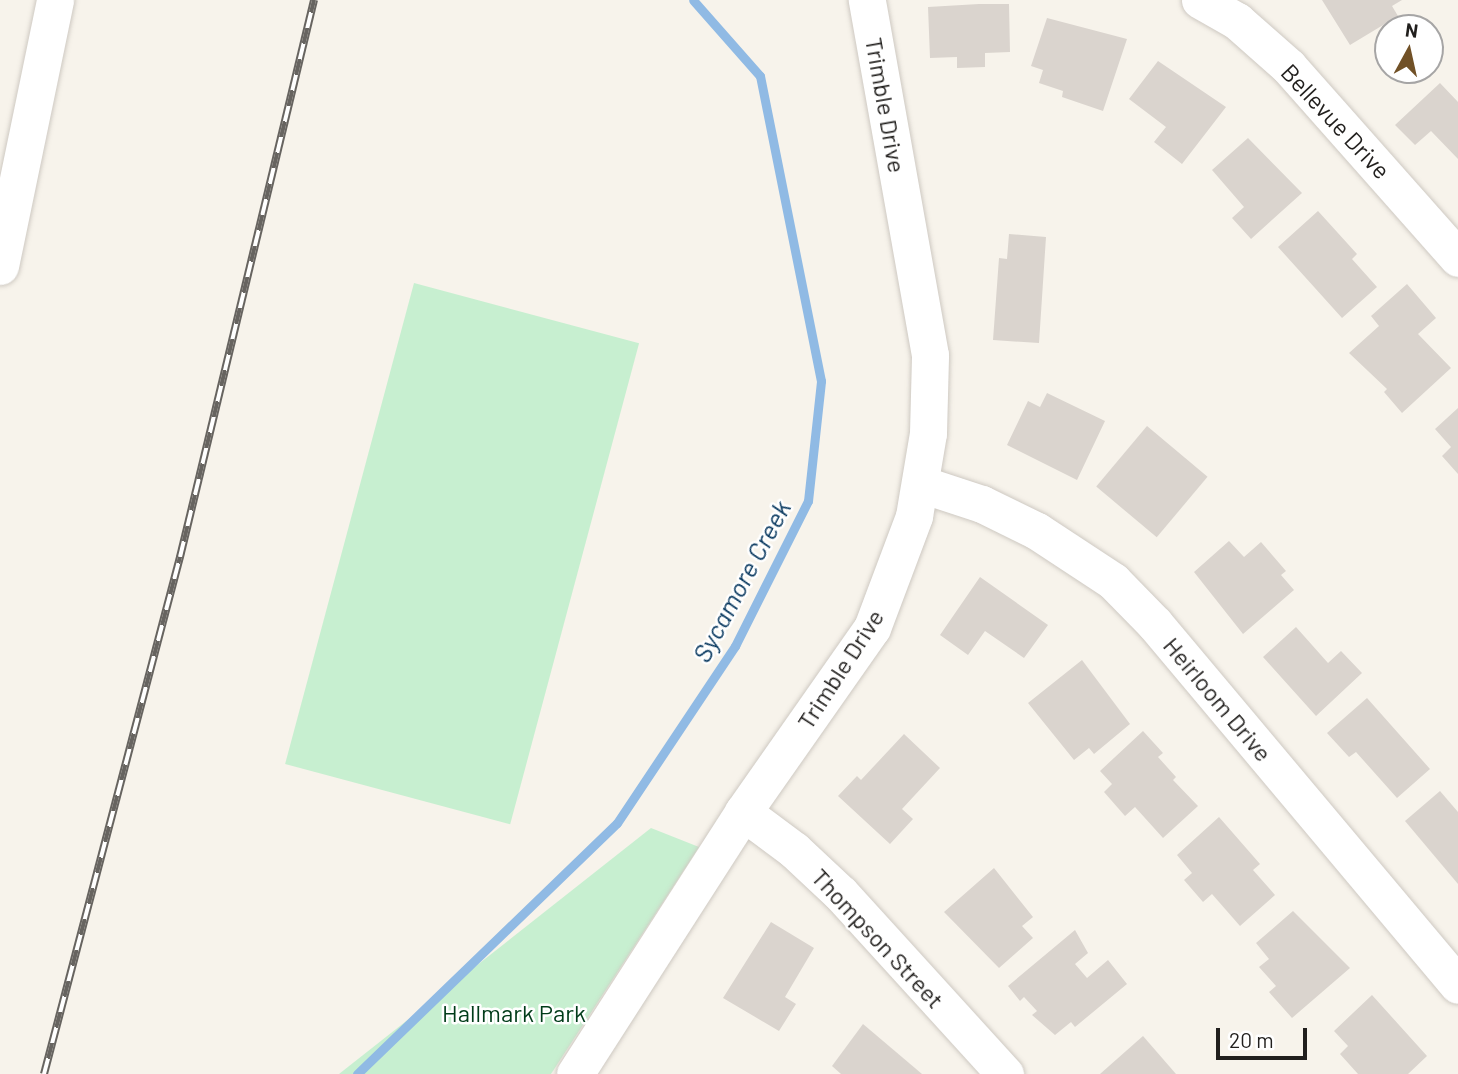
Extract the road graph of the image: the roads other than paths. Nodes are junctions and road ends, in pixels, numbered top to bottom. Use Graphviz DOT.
graph roads {
  1 [pos="55,0"];
  2 [pos="867,0"];
  3 [pos="1200,0"];
  4 [pos="1458,258"];
  5 [pos="0,266"];
  6 [pos="921,484"];
  7 [pos="743,812"];
  8 [pos="1458,985"];
  9 [pos="575,1074"];
  10 [pos="1005,1074"];
  1 -- 5 [label="street"];
  2 -- 6 [label="street, Trimble Drive"];
  3 -- 4 [label="street, Bellevue Drive"];
  6 -- 7 [label="street, Trimble Drive"];
  6 -- 8 [label="street, Heirloom Drive"];
  7 -- 9 [label="street, Trimble Drive"];
  7 -- 10 [label="street, Thompson Street"];
}
